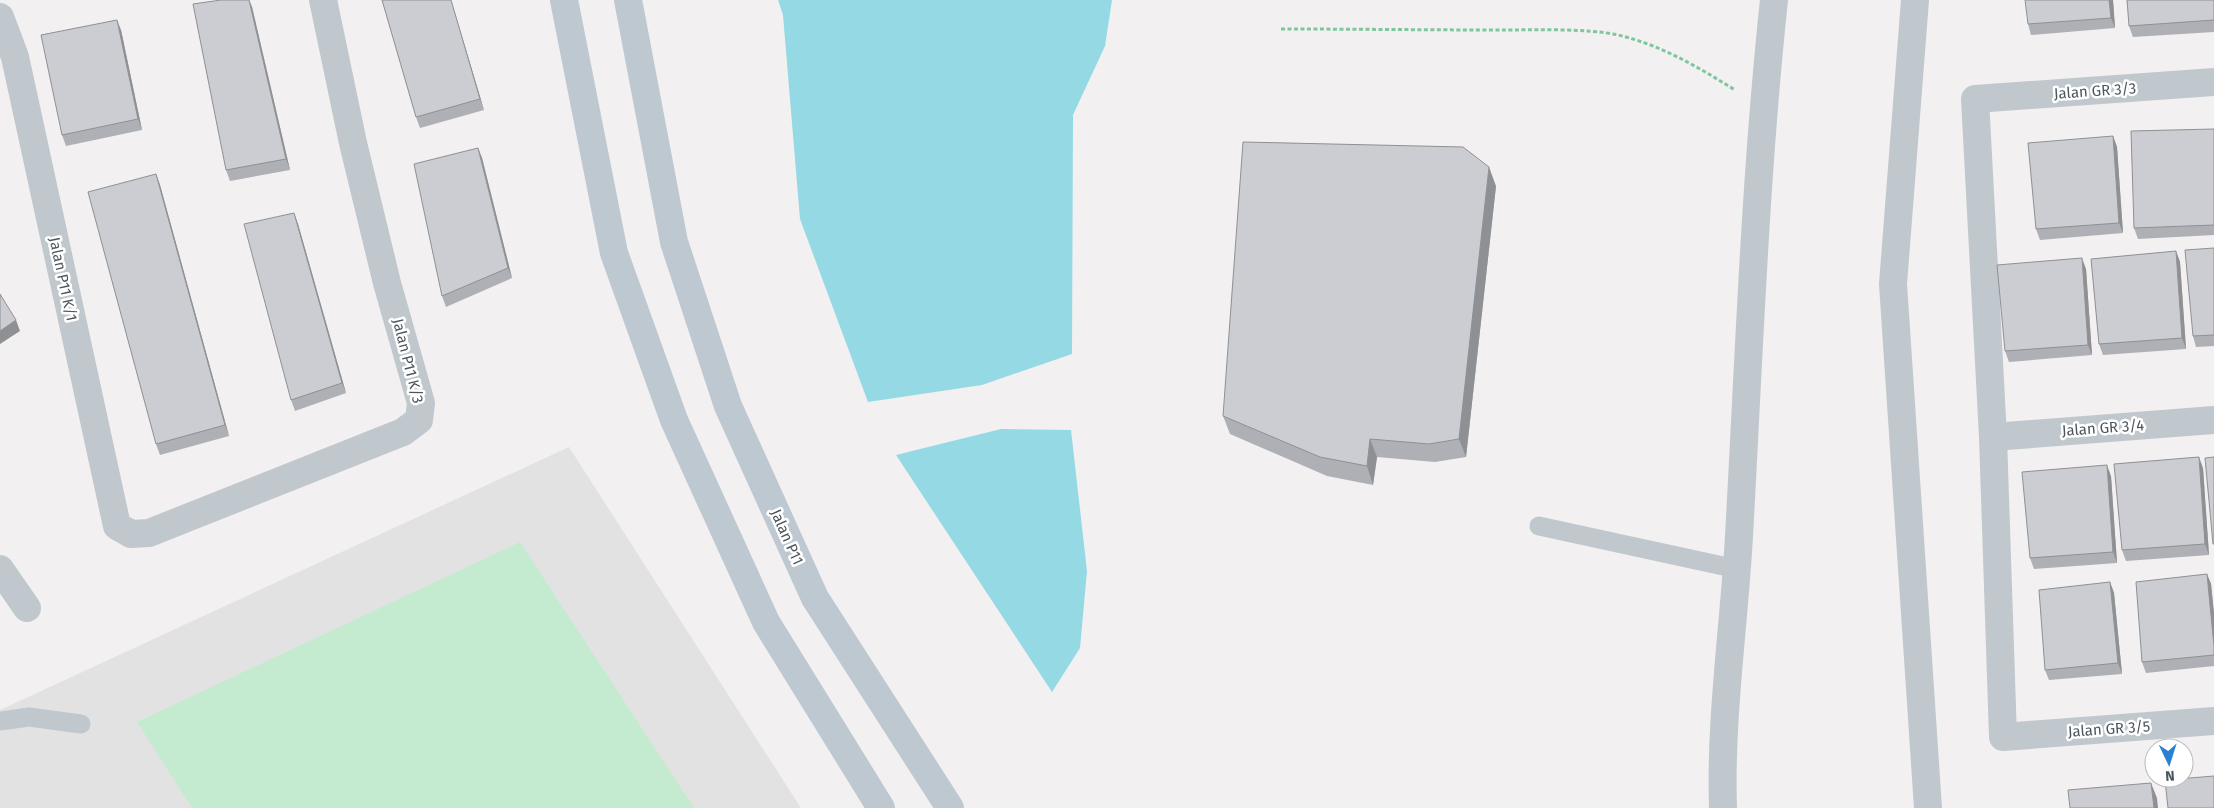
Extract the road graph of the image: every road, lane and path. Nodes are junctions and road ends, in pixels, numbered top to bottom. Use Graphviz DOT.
graph roads {
  1 [pos="322,0"];
  2 [pos="564,0"];
  3 [pos="628,0"];
  4 [pos="1774,0"];
  5 [pos="1915,0"];
  6 [pos="0,17"];
  7 [pos="1281,28"];
  8 [pos="2214,82"];
  9 [pos="1763,107"];
  10 [pos="2214,420"];
  11 [pos="1993,437"];
  12 [pos="1539,526"];
  13 [pos="131,534"];
  14 [pos="0,569"];
  15 [pos="1737,570"];
  16 [pos="27,608"];
  17 [pos="0,721"];
  18 [pos="2214,721"];
  19 [pos="81,724"];
  20 [pos="881,808"];
  21 [pos="950,808"];
  22 [pos="1723,808"];
  23 [pos="1928,808"];
  1 -- 13 [label="street, Jalan P11 K/3"];
  2 -- 20 [label="main road"];
  3 -- 21 [label="main road, Jalan P11"];
  4 -- 9 [label="street"];
  5 -- 23 [label="street"];
  6 -- 13 [label="street, Jalan P11 K/1"];
  7 -- 9 [label="path"];
  8 -- 11 [label="street, Jalan GR 3/3"];
  9 -- 15 [label="street"];
  10 -- 11 [label="street, Jalan GR 3/4"];
  11 -- 18 [label="street, Jalan GR 3/5"];
  12 -- 15 [label="lane"];
  14 -- 16 [label="street"];
  15 -- 22 [label="street"];
  17 -- 19 [label="lane"];
}
